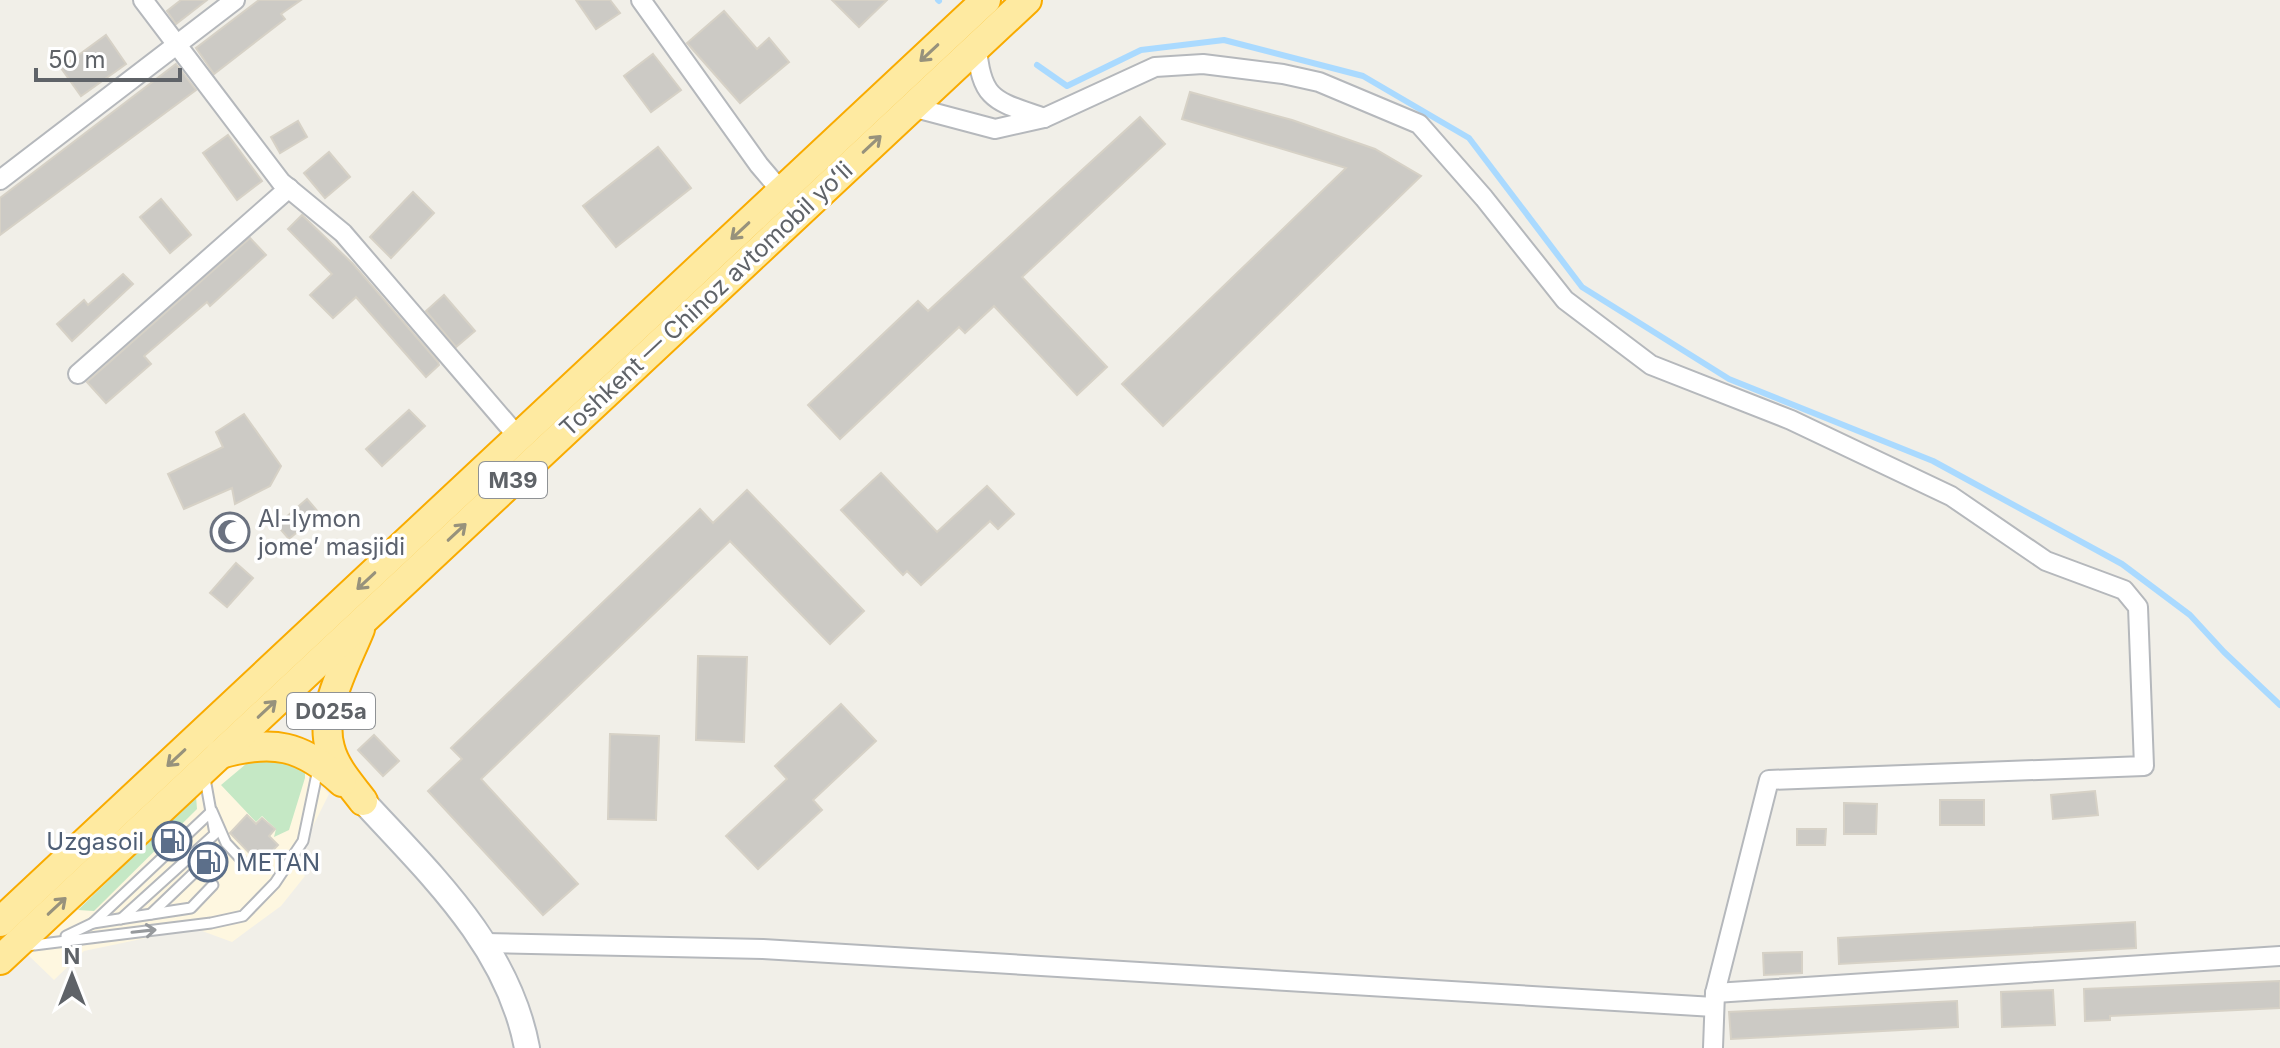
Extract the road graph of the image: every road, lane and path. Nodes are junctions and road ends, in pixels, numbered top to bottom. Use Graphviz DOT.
graph roads {
  1 [pos="143,0"];
  2 [pos="235,0"];
  3 [pos="641,0"];
  4 [pos="986,0"];
  5 [pos="1027,0"];
  6 [pos="178,46"];
  7 [pos="977,47"];
  8 [pos="912,107"];
  9 [pos="1044,118"];
  10 [pos="0,180"];
  11 [pos="289,188"];
  12 [pos="782,192"];
  13 [pos="78,374"];
  14 [pos="570,390"];
  15 [pos="582,416"];
  16 [pos="519,438"];
  17 [pos="365,618"];
  18 [pos="327,730"];
  19 [pos="211,762"];
  20 [pos="319,763"];
  21 [pos="363,801"];
  22 [pos="212,811"];
  23 [pos="240,858"];
  24 [pos="198,869"];
  25 [pos="213,885"];
  26 [pos="151,914"];
  27 [pos="121,919"];
  28 [pos="0,922"];
  29 [pos="93,923"];
  30 [pos="55,941"];
  31 [pos="485,943"];
  32 [pos="6,954"];
  33 [pos="2280,956"];
  34 [pos="1714,1000"];
  35 [pos="527,1048"];
  36 [pos="1713,1048"];
  1 -- 6 [label="street"];
  2 -- 6 [label="street"];
  3 -- 12 [label="street"];
  4 -- 12 [label="highway, Toshkent — Chinoz avtomobil yoʻli / M39, one-way"];
  5 -- 7 [label="highway, Toshkent — Chinoz avtomobil yoʻli / M39"];
  6 -- 10 [label="street"];
  6 -- 11 [label="street"];
  7 -- 8 [label="highway, Toshkent — Chinoz avtomobil yoʻli / M39"];
  7 -- 9 [label="street"];
  8 -- 9 [label="street"];
  15 -- 8 [label="highway, Toshkent — Chinoz avtomobil yoʻli / M39, one-way"];
  9 -- 34 [label="street"];
  11 -- 13 [label="street"];
  11 -- 16 [label="street"];
  12 -- 14 [label="highway, Toshkent — Chinoz avtomobil yoʻli / M39, one-way"];
  14 -- 15 [label="highway"];
  14 -- 16 [label="highway, Toshkent — Chinoz avtomobil yoʻli / M39"];
  17 -- 15 [label="highway, Toshkent — Chinoz avtomobil yoʻli / M39, one-way"];
  16 -- 28 [label="highway, Toshkent — Chinoz avtomobil yoʻli / M39, one-way"];
  17 -- 18 [label="highway, D025a"];
  19 -- 17 [label="highway, Toshkent — Chinoz avtomobil yoʻli / M39, one-way"];
  18 -- 20 [label="lane"];
  18 -- 21 [label="highway, D025a"];
  19 -- 20 [label="highway, D025a"];
  19 -- 22 [label="lane"];
  32 -- 19 [label="highway, Toshkent — Chinoz avtomobil yoʻli / M39, one-way"];
  20 -- 21 [label="highway, D025a"];
  30 -- 20 [label="lane, one-way"];
  21 -- 31 [label="main road, D025a"];
  22 -- 23 [label="lane"];
  22 -- 27 [label="lane"];
  22 -- 29 [label="lane"];
  24 -- 26 [label="lane"];
  25 -- 26 [label="lane"];
  26 -- 27 [label="lane"];
  27 -- 29 [label="lane"];
  29 -- 30 [label="lane"];
  30 -- 32 [label="lane"];
  31 -- 34 [label="street"];
  31 -- 35 [label="main road, D025a"];
  33 -- 34 [label="street"];
  34 -- 36 [label="street"];
}
